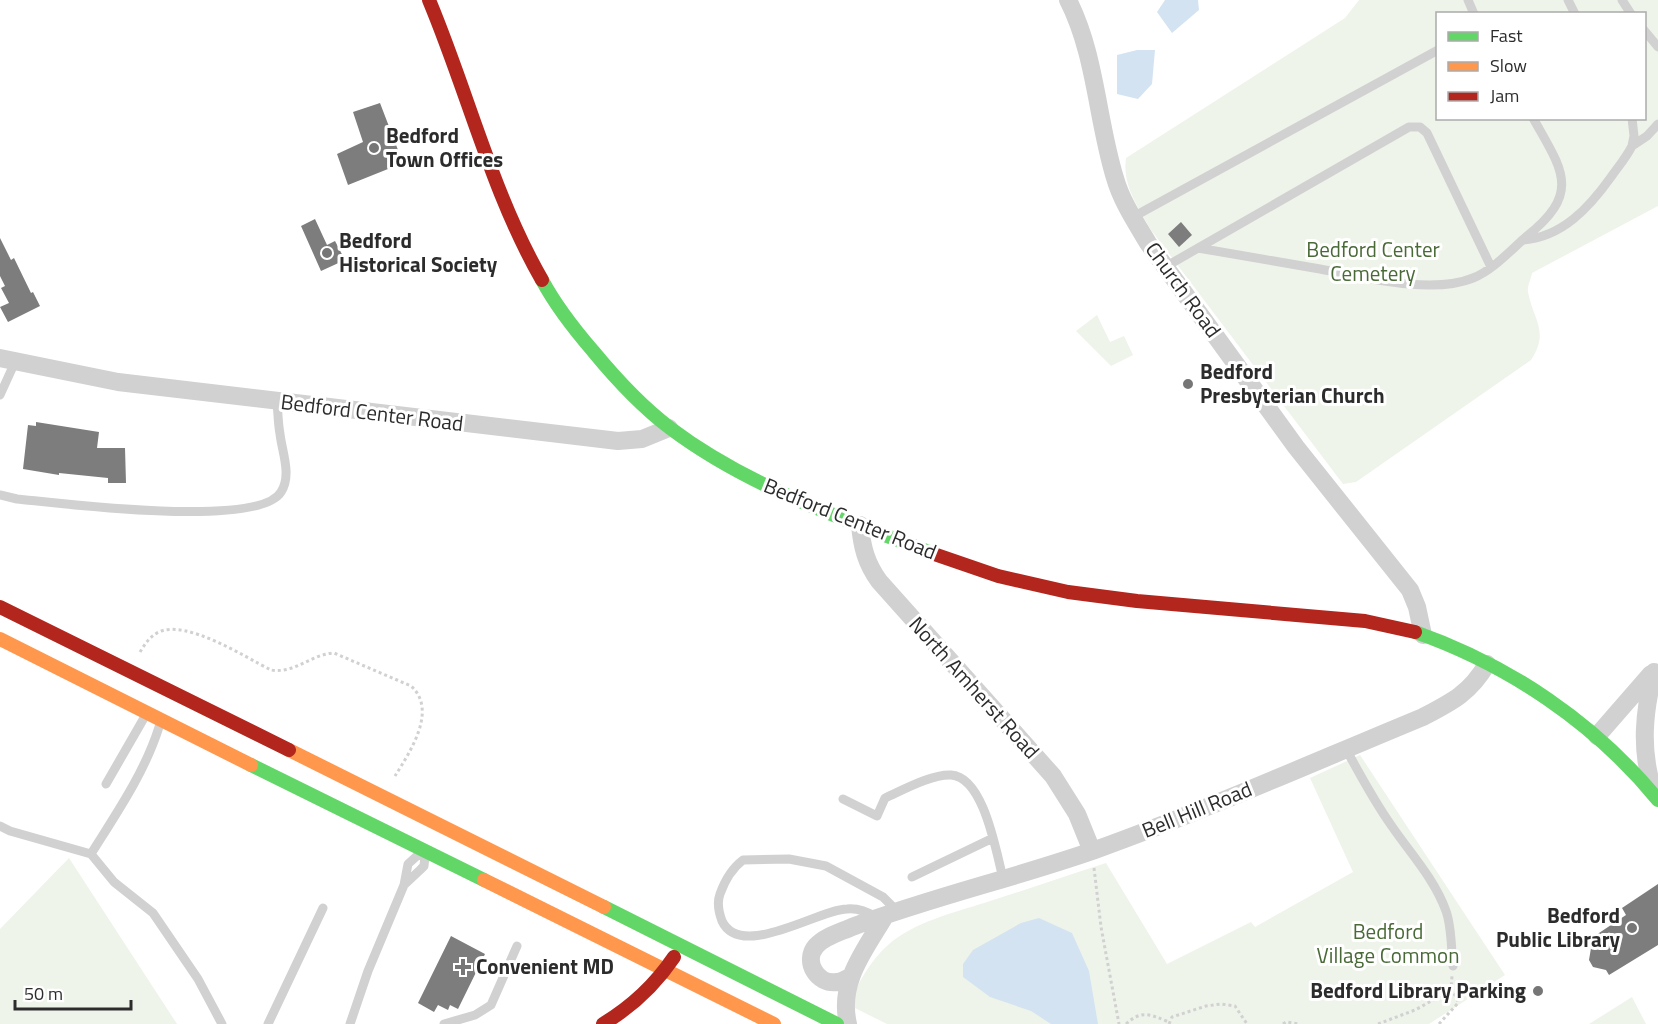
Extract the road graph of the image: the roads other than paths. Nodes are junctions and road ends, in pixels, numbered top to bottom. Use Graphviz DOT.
graph roads {
  1 [pos="429,0"];
  2 [pos="1068,0"];
  3 [pos="1646,32"];
  4 [pos="1658,47"];
  5 [pos="1436,51"];
  6 [pos="1534,120"];
  7 [pos="1632,120"];
  8 [pos="1658,124"];
  9 [pos="1632,146"];
  10 [pos="1133,217"];
  11 [pos="1523,240"];
  12 [pos="1198,248"];
  13 [pos="1165,267"];
  14 [pos="1491,267"];
  15 [pos="7,360"];
  16 [pos="0,394"];
  17 [pos="277,402"];
  18 [pos="669,428"];
  19 [pos="0,495"];
  20 [pos="860,525"];
  21 [pos="0,607"];
  22 [pos="1424,635"];
  23 [pos="0,639"];
  24 [pos="1487,664"];
  25 [pos="1656,669"];
  26 [pos="160,706"];
  27 [pos="1598,736"];
  28 [pos="1346,749"];
  29 [pos="106,784"];
  30 [pos="1657,798"];
  31 [pos="843,799"];
  32 [pos="0,826"];
  33 [pos="433,838"];
  34 [pos="993,838"];
  35 [pos="1092,851"];
  36 [pos="91,854"];
  37 [pos="912,878"];
  38 [pos="1003,878"];
  39 [pos="323,908"];
  40 [pos="887,915"];
  41 [pos="682,945"];
  42 [pos="517,946"];
  43 [pos="1453,966"];
  44 [pos="665,971"];
  45 [pos="850,977"];
  46 [pos="222,1024"];
  47 [pos="268,1024"];
  48 [pos="350,1024"];
  49 [pos="444,1024"];
  50 [pos="603,1024"];
  51 [pos="774,1024"];
  52 [pos="837,1024"];
  53 [pos="848,1024"];
  1 -- 18 [label="main road"];
  2 -- 10 [label="street, Church Road"];
  3 -- 4 [label="lane"];
  5 -- 10 [label="lane"];
  6 -- 11 [label="lane"];
  7 -- 9 [label="lane"];
  8 -- 9 [label="lane"];
  9 -- 11 [label="lane"];
  10 -- 13 [label="street, Church Road"];
  11 -- 14 [label="lane"];
  12 -- 13 [label="lane"];
  12 -- 14 [label="lane"];
  12 -- 14 [label="lane"];
  13 -- 22 [label="street, Church Road"];
  15 -- 16 [label="lane"];
  15 -- 17 [label="street, Bedford Center Road"];
  17 -- 18 [label="street, Bedford Center Road"];
  17 -- 19 [label="lane"];
  18 -- 20 [label="main road, Bedford Center Road"];
  20 -- 22 [label="main road, Bedford Center Road"];
  20 -- 35 [label="street, North Amherst Road"];
  21 -- 26 [label="main road"];
  22 -- 24 [label="main road, Bedford Center Road"];
  23 -- 26 [label="main road"];
  24 -- 27 [label="main road, Bedford Center Road"];
  24 -- 28 [label="street, Bell Hill Road"];
  25 -- 27 [label="street"];
  25 -- 30 [label="street"];
  26 -- 29 [label="lane"];
  26 -- 33 [label="main road"];
  26 -- 33 [label="main road"];
  26 -- 36 [label="lane"];
  27 -- 30 [label="main road, Bedford Center Road"];
  28 -- 35 [label="street, Bell Hill Road"];
  28 -- 43 [label="lane"];
  31 -- 34 [label="lane"];
  32 -- 36 [label="lane"];
  33 -- 41 [label="main road"];
  33 -- 44 [label="main road"];
  33 -- 48 [label="lane"];
  34 -- 37 [label="lane"];
  34 -- 38 [label="lane"];
  35 -- 38 [label="street, Bell Hill Road"];
  36 -- 46 [label="lane"];
  38 -- 40 [label="street, Bell Hill Road"];
  39 -- 47 [label="lane"];
  40 -- 40 [label="lane"];
  40 -- 45 [label="street"];
  40 -- 45 [label="street, Bell Hill Road"];
  41 -- 44 [label="main road"];
  41 -- 52 [label="main road"];
  42 -- 49 [label="lane"];
  44 -- 50 [label="main road"];
  44 -- 51 [label="main road"];
  45 -- 53 [label="street"];
}
